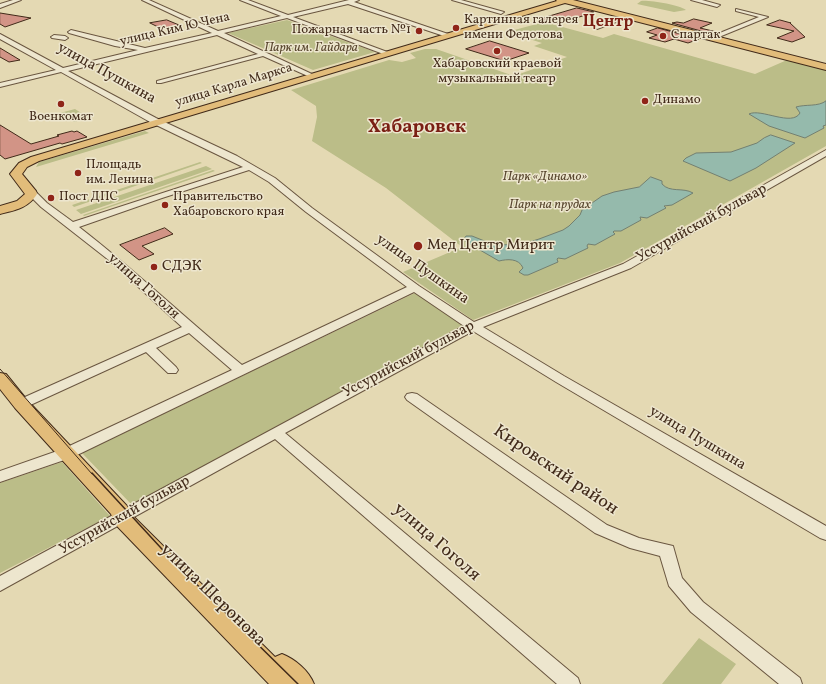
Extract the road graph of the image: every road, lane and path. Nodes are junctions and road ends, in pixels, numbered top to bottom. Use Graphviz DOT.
graph roads {
  1 [pos="18,0"];
  2 [pos="145,0"];
  3 [pos="243,0"];
  4 [pos="356,0"];
  5 [pos="456,0"];
  6 [pos="564,0"];
  7 [pos="694,0"];
  8 [pos="348,2"];
  9 [pos="717,5"];
  10 [pos="0,6"];
  11 [pos="738,10"];
  12 [pos="501,12"];
  13 [pos="288,17"];
  14 [pos="621,23"];
  15 [pos="604,27"];
  16 [pos="71,32"];
  17 [pos="216,33"];
  18 [pos="0,36"];
  19 [pos="449,36"];
  20 [pos="54,37"];
  21 [pos="66,38"];
  22 [pos="712,38"];
  23 [pos="145,50"];
  24 [pos="264,54"];
  25 [pos="388,54"];
  26 [pos="826,67"];
  27 [pos="63,70"];
  28 [pos="312,76"];
  29 [pos="159,82"];
  30 [pos="0,85"];
  31 [pos="159,122"];
  32 [pos="826,153"];
  33 [pos="251,167"];
  34 [pos="30,191"];
  35 [pos="44,205"];
  36 [pos="15,206"];
  37 [pos="0,210"];
  38 [pos="72,226"];
  39 [pos="415,288"];
  40 [pos="473,325"];
  41 [pos="190,328"];
  42 [pos="148,347"];
  43 [pos="172,370"];
  44 [pos="240,370"];
  45 [pos="0,378"];
  46 [pos="412,397"];
  47 [pos="21,404"];
  48 [pos="276,433"];
  49 [pos="67,453"];
  50 [pos="0,477"];
  51 [pos="123,514"];
  52 [pos="826,534"];
  53 [pos="0,584"];
  54 [pos="286,684"];
  55 [pos="302,684"];
  56 [pos="571,684"];
  57 [pos="793,684"];
  1 -- 10 [label="street"];
  2 -- 17 [label="street"];
  3 -- 13 [label="street"];
  4 -- 8 [label="street, улица Ким Ю Чена"];
  5 -- 12 [label="street"];
  6 -- 19 [label="main road, улица Карла Маркса"];
  6 -- 22 [label="main road"];
  7 -- 9 [label="street"];
  8 -- 13 [label="street, улица Ким Ю Чена"];
  8 -- 19 [label="street"];
  11 -- 22 [label="street"];
  13 -- 17 [label="street, улица Ким Ю Чена"];
  13 -- 25 [label="street"];
  14 -- 15 [label="street"];
  16 -- 23 [label="street"];
  17 -- 23 [label="street, улица Ким Ю Чена"];
  17 -- 24 [label="street"];
  18 -- 27 [label="street, улица Пушкина"];
  19 -- 25 [label="main road, улица Карла Маркса"];
  20 -- 21 [label="street"];
  22 -- 26 [label="main road"];
  23 -- 27 [label="street, улица Ким Ю Чена"];
  24 -- 28 [label="street"];
  24 -- 29 [label="street"];
  25 -- 28 [label="main road, улица Карла Маркса"];
  27 -- 30 [label="street, улица Ким Ю Чена"];
  27 -- 31 [label="street, улица Пушкина"];
  28 -- 31 [label="main road, улица Карла Маркса"];
  31 -- 33 [label="street, улица Пушкина"];
  31 -- 34 [label="main road, улица Карла Маркса"];
  32 -- 40 [label="street, Уссурийский бульвар"];
  33 -- 38 [label="street"];
  33 -- 39 [label="street, улица Пушкина"];
  34 -- 35 [label="street, улица Гоголя"];
  34 -- 36 [label="main road"];
  35 -- 36 [label="street"];
  35 -- 38 [label="street, улица Гоголя"];
  36 -- 37 [label="main road"];
  38 -- 41 [label="street, улица Гоголя"];
  39 -- 40 [label="street, улица Пушкина"];
  39 -- 44 [label="street"];
  40 -- 48 [label="street, Уссурийский бульвар"];
  40 -- 52 [label="street, улица Пушкина"];
  41 -- 42 [label="street"];
  41 -- 44 [label="street, улица Гоголя"];
  42 -- 43 [label="street"];
  42 -- 47 [label="street"];
  44 -- 49 [label="street"];
  45 -- 47 [label="main road, улица Шеронова"];
  46 -- 57 [label="street, Кировский район"];
  47 -- 49 [label="main road, улица Шеронова"];
  48 -- 51 [label="street, Уссурийский бульвар"];
  48 -- 56 [label="street, улица Гоголя"];
  49 -- 50 [label="street"];
  49 -- 51 [label="main road, улица Шеронова"];
  51 -- 53 [label="street, Уссурийский бульвар"];
  51 -- 54 [label="main road, улица Шеронова"];
  51 -- 55 [label="main road, улица Шеронова"];
}
